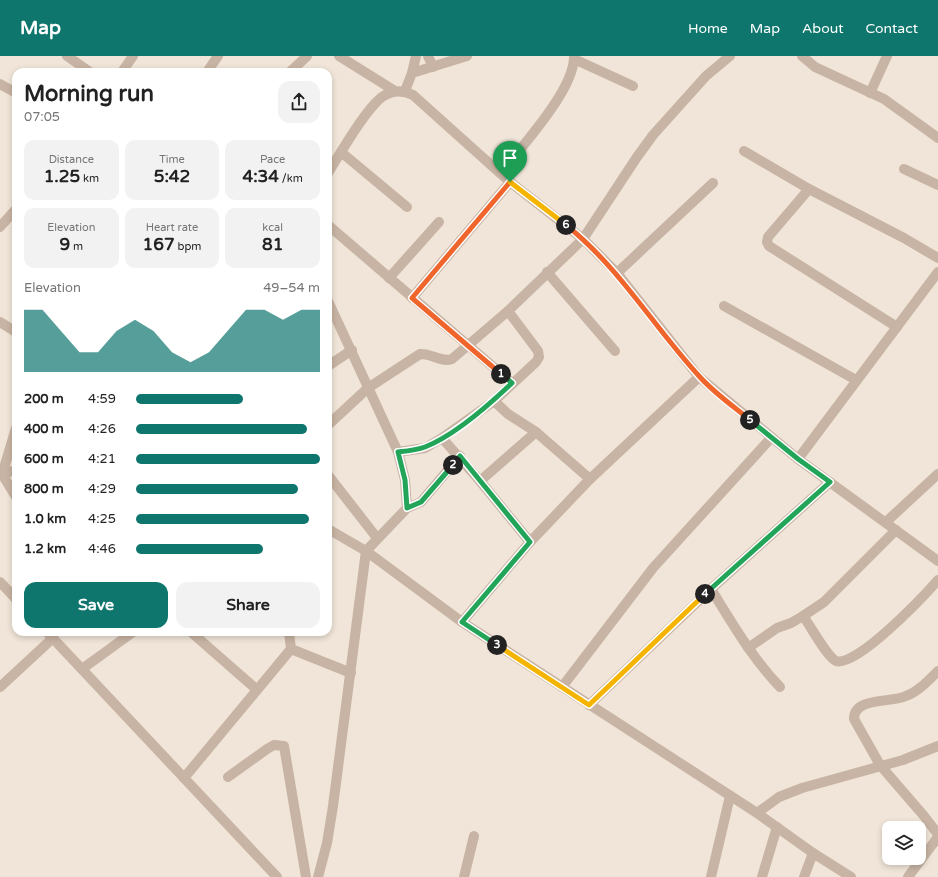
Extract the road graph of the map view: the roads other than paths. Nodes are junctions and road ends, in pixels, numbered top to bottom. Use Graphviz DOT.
graph roads {
  1 [pos="67,56"];
  2 [pos="133,56"];
  3 [pos="218,56"];
  4 [pos="306,56"];
  5 [pos="339,56"];
  6 [pos="416,56"];
  7 [pos="428,56"];
  8 [pos="467,56"];
  9 [pos="730,56"];
  10 [pos="802,56"];
  11 [pos="887,56"];
  12 [pos="574,58"];
  13 [pos="433,66"];
  14 [pos="84,68"];
  15 [pos="125,68"];
  16 [pos="209,68"];
  17 [pos="294,68"];
  18 [pos="412,73"];
  19 [pos="0,84"];
  20 [pos="633,86"];
  21 [pos="12,91"];
  22 [pos="400,91"];
  23 [pos="870,93"];
  24 [pos="938,138"];
  25 [pos="744,151"];
  26 [pos="341,152"];
  27 [pos="332,167"];
  28 [pos="904,170"];
  29 [pos="501,173"];
  30 [pos="510,182"];
  31 [pos="713,183"];
  32 [pos="938,185"];
  33 [pos="809,189"];
  34 [pos="407,207"];
  35 [pos="12,213"];
  36 [pos="440,222"];
  37 [pos="0,227"];
  38 [pos="332,229"];
  39 [pos="583,239"];
  40 [pos="938,258"];
  41 [pos="547,272"];
  42 [pos="938,272"];
  43 [pos="617,273"];
  44 [pos="388,278"];
  45 [pos="412,298"];
  46 [pos="724,306"];
  47 [pos="332,309"];
  48 [pos="508,311"];
  49 [pos="0,322"];
  50 [pos="897,327"];
  51 [pos="12,330"];
  52 [pos="468,345"];
  53 [pos="352,350"];
  54 [pos="616,351"];
  55 [pos="332,363"];
  56 [pos="700,377"];
  57 [pos="856,380"];
  58 [pos="512,383"];
  59 [pos="368,388"];
  60 [pos="494,401"];
  61 [pos="332,421"];
  62 [pos="536,432"];
  63 [pos="442,438"];
  64 [pos="771,438"];
  65 [pos="12,440"];
  66 [pos="398,452"];
  67 [pos="460,456"];
  68 [pos="798,459"];
  69 [pos="12,470"];
  70 [pos="2,471"];
  71 [pos="938,474"];
  72 [pos="590,479"];
  73 [pos="332,480"];
  74 [pos="480,481"];
  75 [pos="830,482"];
  76 [pos="12,490"];
  77 [pos="407,508"];
  78 [pos="886,522"];
  79 [pos="896,530"];
  80 [pos="332,531"];
  81 [pos="377,538"];
  82 [pos="530,542"];
  83 [pos="366,550"];
  84 [pos="938,561"];
  85 [pos="938,580"];
  86 [pos="0,582"];
  87 [pos="711,589"];
  88 [pos="12,594"];
  89 [pos="803,616"];
  90 [pos="462,622"];
  91 [pos="49,636"];
  92 [pos="51,636"];
  93 [pos="127,636"];
  94 [pos="196,636"];
  95 [pos="289,636"];
  96 [pos="748,648"];
  97 [pos="291,649"];
  98 [pos="82,669"];
  99 [pos="938,671"];
  100 [pos="351,673"];
  101 [pos="0,686"];
  102 [pos="562,687"];
  103 [pos="780,687"];
  104 [pos="256,689"];
  105 [pos="589,705"];
  106 [pos="938,746"];
  107 [pos="880,766"];
  108 [pos="228,777"];
  109 [pos="184,778"];
  110 [pos="730,796"];
  111 [pos="757,813"];
  112 [pos="777,827"];
  113 [pos="474,836"];
  114 [pos="938,837"];
  115 [pos="813,853"];
  116 [pos="277,877"];
  117 [pos="306,877"];
  118 [pos="318,877"];
  119 [pos="464,877"];
  120 [pos="711,877"];
  121 [pos="762,877"];
  122 [pos="804,877"];
  123 [pos="851,877"];
  124 [pos="908,877"];
  1 -- 14 [label="street"];
  2 -- 15 [label="street"];
  3 -- 16 [label="street"];
  4 -- 17 [label="street"];
  5 -- 22 [label="street"];
  6 -- 18 [label="street"];
  7 -- 13 [label="street"];
  8 -- 13 [label="street"];
  9 -- 39 [label="street"];
  10 -- 23 [label="street"];
  11 -- 23 [label="street"];
  12 -- 20 [label="street"];
  12 -- 29 [label="street"];
  13 -- 18 [label="street"];
  18 -- 22 [label="street"];
  19 -- 21 [label="street"];
  22 -- 26 [label="street"];
  22 -- 29 [label="street"];
  23 -- 24 [label="street"];
  25 -- 33 [label="street"];
  26 -- 27 [label="street"];
  26 -- 34 [label="street"];
  28 -- 32 [label="street"];
  29 -- 30 [label="street"];
  30 -- 39 [label="street"];
  30 -- 45 [label="street"];
  31 -- 43 [label="street"];
  33 -- 40 [label="street"];
  33 -- 50 [label="street"];
  35 -- 37 [label="street"];
  36 -- 44 [label="street"];
  38 -- 44 [label="street"];
  39 -- 41 [label="street"];
  39 -- 43 [label="street"];
  41 -- 48 [label="street"];
  41 -- 54 [label="street"];
  42 -- 50 [label="street"];
  43 -- 56 [label="street"];
  44 -- 45 [label="street"];
  45 -- 52 [label="street"];
  46 -- 57 [label="street"];
  47 -- 53 [label="street"];
  48 -- 52 [label="street"];
  48 -- 58 [label="street"];
  49 -- 51 [label="street"];
  50 -- 57 [label="street"];
  52 -- 58 [label="street"];
  52 -- 59 [label="street"];
  53 -- 55 [label="street"];
  53 -- 59 [label="street"];
  56 -- 64 [label="street"];
  56 -- 72 [label="street"];
  57 -- 68 [label="street"];
  58 -- 60 [label="street"];
  59 -- 61 [label="street"];
  59 -- 66 [label="street"];
  60 -- 62 [label="street"];
  60 -- 63 [label="street"];
  62 -- 72 [label="street"];
  62 -- 74 [label="street"];
  63 -- 66 [label="street"];
  63 -- 67 [label="street"];
  64 -- 68 [label="street"];
  64 -- 102 [label="street"];
  65 -- 70 [label="street"];
  66 -- 77 [label="street"];
  67 -- 74 [label="street"];
  67 -- 77 [label="street"];
  68 -- 75 [label="street"];
  69 -- 70 [label="street"];
  70 -- 76 [label="street"];
  71 -- 78 [label="street"];
  72 -- 82 [label="street"];
  73 -- 81 [label="street"];
  74 -- 82 [label="street"];
  75 -- 78 [label="street"];
  75 -- 87 [label="street"];
  77 -- 81 [label="street"];
  78 -- 79 [label="street"];
  79 -- 84 [label="street"];
  79 -- 89 [label="street"];
  80 -- 83 [label="street"];
  81 -- 83 [label="street"];
  82 -- 90 [label="street"];
  83 -- 90 [label="street"];
  83 -- 100 [label="street"];
  85 -- 89 [label="street"];
  86 -- 88 [label="street"];
  87 -- 96 [label="street"];
  87 -- 105 [label="street"];
  89 -- 96 [label="street"];
  90 -- 102 [label="street"];
  91 -- 101 [label="street"];
  92 -- 98 [label="street"];
  93 -- 98 [label="street"];
  94 -- 104 [label="street"];
  95 -- 97 [label="street"];
  96 -- 103 [label="street"];
  97 -- 100 [label="street"];
  97 -- 104 [label="street"];
  98 -- 109 [label="street"];
  99 -- 107 [label="street"];
  100 -- 118 [label="street"];
  102 -- 105 [label="street"];
  104 -- 109 [label="street"];
  105 -- 110 [label="street"];
  106 -- 107 [label="street"];
  107 -- 111 [label="street"];
  107 -- 114 [label="street"];
  108 -- 117 [label="street"];
  109 -- 116 [label="street"];
  110 -- 111 [label="street"];
  110 -- 120 [label="street"];
  111 -- 112 [label="street"];
  112 -- 115 [label="street"];
  112 -- 121 [label="street"];
  113 -- 119 [label="street"];
  114 -- 124 [label="street"];
  115 -- 122 [label="street"];
  115 -- 123 [label="street"];
}
